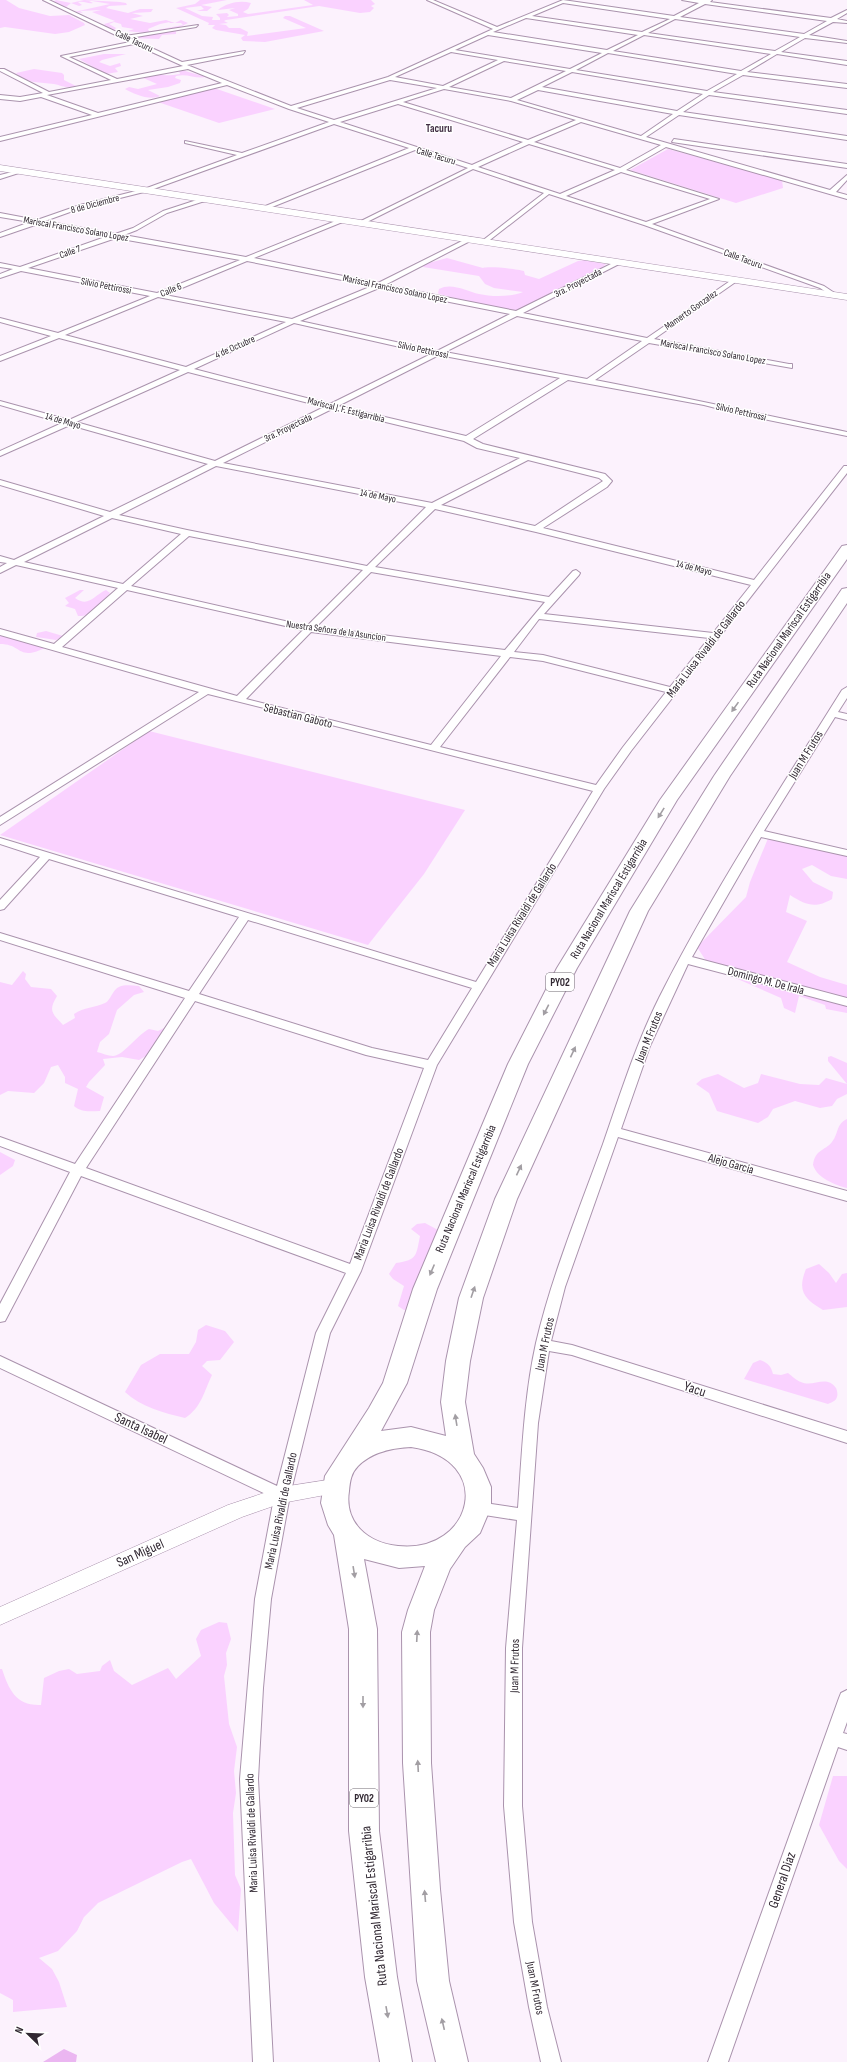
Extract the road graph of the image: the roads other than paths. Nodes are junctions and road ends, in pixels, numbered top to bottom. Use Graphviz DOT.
graph roads {
  1 [pos="45,0"];
  2 [pos="429,0"];
  3 [pos="684,0"];
  4 [pos="710,0"];
  5 [pos="565,1"];
  6 [pos="704,3"];
  7 [pos="847,11"];
  8 [pos="526,17"];
  9 [pos="673,19"];
  10 [pos="833,20"];
  11 [pos="847,22"];
  12 [pos="196,26"];
  13 [pos="497,29"];
  14 [pos="487,33"];
  15 [pos="641,34"];
  16 [pos="804,36"];
  17 [pos="125,37"];
  18 [pos="136,42"];
  19 [pos="847,42"];
  20 [pos="449,50"];
  21 [pos="243,52"];
  22 [pos="607,52"];
  23 [pos="775,54"];
  24 [pos="504,59"];
  25 [pos="847,63"];
  26 [pos="182,64"];
  27 [pos="188,67"];
  28 [pos="2,70"];
  29 [pos="573,70"];
  30 [pos="743,73"];
  31 [pos="390,78"];
  32 [pos="115,80"];
  33 [pos="227,83"];
  34 [pos="847,86"];
  35 [pos="443,88"];
  36 [pos="538,88"];
  37 [pos="47,93"];
  38 [pos="708,93"];
  39 [pos="40,95"];
  40 [pos="0,97"];
  41 [pos="512,100"];
  42 [pos="398,102"];
  43 [pos="291,108"];
  44 [pos="847,112"];
  45 [pos="676,113"];
  46 [pos="98,115"];
  47 [pos="581,120"];
  48 [pos="334,122"];
  49 [pos="651,131"];
  50 [pos="623,132"];
  51 [pos="642,137"];
  52 [pos="847,138"];
  53 [pos="0,139"];
  54 [pos="187,142"];
  55 [pos="526,142"];
  56 [pos="665,145"];
  57 [pos="413,149"];
  58 [pos="243,155"];
  59 [pos="847,166"];
  60 [pos="471,167"];
  61 [pos="0,168"];
  62 [pos="621,170"];
  63 [pos="22,171"];
  64 [pos="0,177"];
  65 [pos="847,178"];
  66 [pos="146,190"];
  67 [pos="548,192"];
  68 [pos="832,192"];
  69 [pos="560,196"];
  70 [pos="847,197"];
  71 [pos="206,199"];
  72 [pos="265,208"];
  73 [pos="0,215"];
  74 [pos="343,220"];
  75 [pos="37,222"];
  76 [pos="361,223"];
  77 [pos="646,224"];
  78 [pos="0,235"];
  79 [pos="116,236"];
  80 [pos="470,239"];
  81 [pos="484,242"];
  82 [pos="247,259"];
  83 [pos="619,262"];
  84 [pos="0,265"];
  85 [pos="19,270"];
  86 [pos="0,276"];
  87 [pos="735,280"];
  88 [pos="378,286"];
  89 [pos="157,295"];
  90 [pos="834,295"];
  91 [pos="847,297"];
  92 [pos="516,314"];
  93 [pos="0,320"];
  94 [pos="293,321"];
  95 [pos="58,335"];
  96 [pos="648,340"];
  97 [pos="438,353"];
  98 [pos="0,359"];
  99 [pos="789,366"];
  100 [pos="187,369"];
  101 [pos="567,377"];
  102 [pos="589,381"];
  103 [pos="0,403"];
  104 [pos="331,407"];
  105 [pos="69,423"];
  106 [pos="847,434"];
  107 [pos="467,439"];
  108 [pos="0,454"];
  109 [pos="526,458"];
  110 [pos="216,464"];
  111 [pos="847,468"];
  112 [pos="0,482"];
  113 [pos="433,506"];
  114 [pos="110,515"];
  115 [pos="536,529"];
  116 [pos="187,533"];
  117 [pos="847,549"];
  118 [pos="0,559"];
  119 [pos="13,564"];
  120 [pos="370,569"];
  121 [pos="0,570"];
  122 [pos="576,573"];
  123 [pos="758,584"];
  124 [pos="124,588"];
  125 [pos="847,592"];
  126 [pos="552,600"];
  127 [pos="537,616"];
  128 [pos="310,629"];
  129 [pos="0,632"];
  130 [pos="714,636"];
  131 [pos="56,647"];
  132 [pos="510,653"];
  133 [pos="847,690"];
  134 [pos="673,691"];
  135 [pos="206,692"];
  136 [pos="238,700"];
  137 [pos="832,714"];
  138 [pos="847,717"];
  139 [pos="433,749"];
  140 [pos="599,789"];
  141 [pos="0,822"];
  142 [pos="758,833"];
  143 [pos="0,841"];
  144 [pos="847,853"];
  145 [pos="47,855"];
  146 [pos="0,907"];
  147 [pos="245,916"];
  148 [pos="0,936"];
  149 [pos="685,959"];
  150 [pos="478,986"];
  151 [pos="193,996"];
  152 [pos="847,1002"];
  153 [pos="431,1065"];
  154 [pos="614,1132"];
  155 [pos="0,1141"];
  156 [pos="78,1169"];
  157 [pos="847,1196"];
  158 [pos="354,1271"];
  159 [pos="0,1317"];
  160 [pos="543,1345"];
  161 [pos="0,1362"];
  162 [pos="847,1437"];
  163 [pos="352,1457"];
  164 [pos="462,1458"];
  165 [pos="334,1487"];
  166 [pos="282,1495"];
  167 [pos="478,1508"];
  168 [pos="526,1515"];
  169 [pos="348,1534"];
  170 [pos="454,1542"];
  171 [pos="0,1616"];
  172 [pos="847,1698"];
  173 [pos="840,1739"];
  174 [pos="263,2062"];
  175 [pos="396,2062"];
  176 [pos="452,2062"];
  177 [pos="551,2062"];
  178 [pos="718,2062"];
  1 -- 17 [label="street, Calle Tacuru"];
  2 -- 13 [label="street"];
  3 -- 6 [label="street"];
  4 -- 6 [label="street"];
  5 -- 8 [label="street"];
  5 -- 9 [label="street"];
  6 -- 9 [label="street"];
  6 -- 10 [label="street"];
  7 -- 10 [label="street"];
  8 -- 13 [label="street"];
  8 -- 15 [label="street"];
  9 -- 15 [label="street"];
  9 -- 16 [label="street"];
  10 -- 11 [label="street"];
  10 -- 16 [label="street"];
  12 -- 17 [label="street"];
  13 -- 14 [label="street"];
  14 -- 20 [label="street"];
  14 -- 22 [label="street"];
  15 -- 22 [label="street"];
  15 -- 23 [label="street"];
  16 -- 19 [label="street"];
  16 -- 23 [label="street"];
  17 -- 18 [label="street, Calle Tacuru"];
  18 -- 26 [label="street, Calle Tacuru"];
  18 -- 32 [label="street"];
  20 -- 24 [label="street"];
  20 -- 31 [label="street"];
  21 -- 26 [label="street"];
  22 -- 29 [label="street"];
  22 -- 30 [label="street"];
  23 -- 25 [label="street"];
  23 -- 30 [label="street"];
  24 -- 29 [label="street"];
  24 -- 35 [label="street, 8 de Diciembre"];
  26 -- 27 [label="street, Calle Tacuru"];
  27 -- 32 [label="street"];
  27 -- 33 [label="street, Calle Tacuru"];
  28 -- 37 [label="street"];
  29 -- 36 [label="street"];
  29 -- 38 [label="street"];
  30 -- 34 [label="street"];
  30 -- 38 [label="street"];
  31 -- 35 [label="street"];
  31 -- 43 [label="street"];
  32 -- 37 [label="street"];
  33 -- 43 [label="street, Calle Tacuru"];
  33 -- 46 [label="street"];
  35 -- 41 [label="street"];
  35 -- 42 [label="street, 8 de Diciembre"];
  36 -- 41 [label="street"];
  36 -- 45 [label="street"];
  37 -- 39 [label="street"];
  38 -- 44 [label="street"];
  38 -- 45 [label="street"];
  39 -- 40 [label="street"];
  39 -- 46 [label="street"];
  41 -- 47 [label="street"];
  42 -- 48 [label="street, 8 de Diciembre"];
  42 -- 55 [label="street"];
  43 -- 48 [label="street, Calle Tacuru"];
  45 -- 49 [label="street"];
  45 -- 52 [label="street"];
  46 -- 53 [label="street"];
  47 -- 50 [label="street"];
  47 -- 55 [label="street"];
  48 -- 57 [label="street, Calle Tacuru"];
  48 -- 58 [label="street, 8 de Diciembre"];
  49 -- 50 [label="street"];
  49 -- 51 [label="street"];
  50 -- 51 [label="street"];
  51 -- 56 [label="street"];
  51 -- 59 [label="street"];
  54 -- 58 [label="street"];
  55 -- 60 [label="street"];
  55 -- 62 [label="street"];
  56 -- 62 [label="street"];
  56 -- 68 [label="street"];
  57 -- 60 [label="street, Calle Tacuru"];
  57 -- 72 [label="street"];
  58 -- 66 [label="street, 8 de Diciembre"];
  60 -- 67 [label="street, Calle Tacuru"];
  60 -- 76 [label="street"];
  61 -- 63 [label="main road"];
  62 -- 69 [label="street"];
  62 -- 77 [label="street"];
  63 -- 64 [label="street"];
  63 -- 66 [label="main road"];
  65 -- 68 [label="street"];
  66 -- 71 [label="main road"];
  66 -- 75 [label="street, 8 de Diciembre"];
  67 -- 69 [label="street, Calle Tacuru"];
  67 -- 81 [label="street"];
  68 -- 70 [label="street"];
  69 -- 77 [label="street, Calle Tacuru"];
  71 -- 72 [label="main road"];
  71 -- 79 [label="street, Calle 7"];
  72 -- 74 [label="main road"];
  73 -- 75 [label="street, Mariscal Francisco Solano Lopez"];
  74 -- 76 [label="main road"];
  74 -- 82 [label="street, Calle 6"];
  75 -- 78 [label="street, 8 de Diciembre"];
  75 -- 79 [label="street, Mariscal Francisco Solano Lopez"];
  76 -- 80 [label="main road"];
  77 -- 90 [label="street, Calle Tacuru"];
  79 -- 82 [label="street, Mariscal Francisco Solano Lopez"];
  79 -- 85 [label="street, Calle 7"];
  80 -- 81 [label="main road"];
  80 -- 88 [label="street, 4 de Octubre"];
  81 -- 83 [label="main road"];
  82 -- 88 [label="street, Mariscal Francisco Solano Lopez"];
  82 -- 89 [label="street, Calle 6"];
  83 -- 87 [label="main road"];
  83 -- 92 [label="street, 3ra. Proyectada"];
  84 -- 85 [label="street, Silvio Pettirossi"];
  85 -- 86 [label="street, Calle 7"];
  85 -- 89 [label="street, Silvio Pettirossi"];
  87 -- 90 [label="main road"];
  87 -- 96 [label="street, Mamerto Gonzalez"];
  88 -- 92 [label="street, Mariscal Francisco Solano Lopez"];
  88 -- 94 [label="street, 4 de Octubre"];
  89 -- 94 [label="street, Silvio Pettirossi"];
  89 -- 95 [label="street, Calle 6"];
  90 -- 91 [label="main road"];
  92 -- 96 [label="street, Mariscal Francisco Solano Lopez"];
  92 -- 97 [label="street, 3ra. Proyectada"];
  93 -- 95 [label="street, Mariscal J. F. Estigarribia"];
  94 -- 97 [label="street, Silvio Pettirossi"];
  94 -- 100 [label="street, 4 de Octubre"];
  95 -- 98 [label="street, Calle 6"];
  95 -- 100 [label="street, Mariscal J. F. Estigarribia"];
  96 -- 99 [label="street, Mariscal Francisco Solano Lopez"];
  96 -- 102 [label="street, Mamerto Gonzalez"];
  97 -- 101 [label="street, Silvio Pettirossi"];
  97 -- 104 [label="street, 3ra. Proyectada"];
  100 -- 104 [label="street, Mariscal J. F. Estigarribia"];
  100 -- 105 [label="street, 4 de Octubre"];
  101 -- 102 [label="street, Silvio Pettirossi"];
  101 -- 107 [label="street"];
  102 -- 106 [label="street, Silvio Pettirossi"];
  103 -- 105 [label="street, 14 de Mayo"];
  104 -- 107 [label="street, Mariscal J. F. Estigarribia"];
  104 -- 110 [label="street, 3ra. Proyectada"];
  105 -- 108 [label="street, 4 de Octubre"];
  105 -- 110 [label="street, 14 de Mayo"];
  107 -- 109 [label="street, Mariscal J. F. Estigarribia"];
  109 -- 113 [label="street"];
  109 -- 115 [label="street, Mariscal J. F. Estigarribia"];
  110 -- 113 [label="street, 14 de Mayo"];
  110 -- 114 [label="street, 3ra. Proyectada"];
  111 -- 123 [label="street, Maria Luisa Rivaldi de Gallardo"];
  112 -- 114 [label="street"];
  113 -- 115 [label="street, 14 de Mayo"];
  113 -- 120 [label="street"];
  114 -- 116 [label="street"];
  114 -- 119 [label="street, 3ra. Proyectada"];
  115 -- 123 [label="street, 14 de Mayo"];
  116 -- 120 [label="street"];
  116 -- 124 [label="street"];
  117 -- 163 [label="highway, Ruta Nacional Mariscal Estigarribia / PY02, one-way"];
  118 -- 119 [label="street, Nuestra Señora de la Asuncion"];
  119 -- 121 [label="street, 3ra. Proyectada"];
  119 -- 124 [label="street, Nuestra Señora de la Asuncion"];
  120 -- 126 [label="street"];
  120 -- 128 [label="street"];
  122 -- 126 [label="street"];
  123 -- 130 [label="street, Maria Luisa Rivaldi de Gallardo"];
  124 -- 128 [label="street, Nuestra Señora de la Asuncion"];
  124 -- 131 [label="street"];
  164 -- 125 [label="highway, PY02, one-way"];
  126 -- 127 [label="street"];
  127 -- 130 [label="street"];
  127 -- 132 [label="street"];
  128 -- 132 [label="street, Nuestra Señora de la Asuncion"];
  128 -- 136 [label="street"];
  129 -- 131 [label="street, Sebastian Gaboto"];
  130 -- 134 [label="street, Maria Luisa Rivaldi de Gallardo"];
  131 -- 135 [label="street, Sebastian Gaboto"];
  132 -- 134 [label="street, Nuestra Señora de la Asuncion"];
  132 -- 139 [label="street"];
  133 -- 137 [label="street, Juan M Frutos"];
  134 -- 140 [label="street, Maria Luisa Rivaldi de Gallardo"];
  135 -- 136 [label="street, Sebastian Gaboto"];
  135 -- 141 [label="street"];
  136 -- 139 [label="street, Sebastian Gaboto"];
  137 -- 138 [label="street"];
  137 -- 142 [label="street, Juan M Frutos"];
  139 -- 140 [label="street, Sebastian Gaboto"];
  140 -- 150 [label="street, Maria Luisa Rivaldi de Gallardo"];
  142 -- 144 [label="street"];
  142 -- 149 [label="street, Juan M Frutos"];
  143 -- 145 [label="street"];
  145 -- 146 [label="street"];
  145 -- 147 [label="street"];
  147 -- 150 [label="street"];
  147 -- 151 [label="street"];
  148 -- 151 [label="street"];
  149 -- 152 [label="street, Domingo M. De Irala"];
  149 -- 154 [label="street, Juan M Frutos"];
  150 -- 153 [label="street, Maria Luisa Rivaldi de Gallardo"];
  151 -- 153 [label="street"];
  151 -- 156 [label="street"];
  153 -- 158 [label="street, Maria Luisa Rivaldi de Gallardo"];
  154 -- 157 [label="street, Alejo Garcia"];
  154 -- 160 [label="street, Juan M Frutos"];
  155 -- 156 [label="street"];
  156 -- 158 [label="street"];
  156 -- 159 [label="street"];
  158 -- 166 [label="street, Maria Luisa Rivaldi de Gallardo"];
  160 -- 162 [label="street, Yacu"];
  160 -- 168 [label="street, Juan M Frutos"];
  161 -- 166 [label="street, Santa Isabel"];
  163 -- 164 [label="highway, PY02"];
  163 -- 165 [label="highway, PY02"];
  164 -- 167 [label="highway, PY02"];
  165 -- 166 [label="street, San Miguel"];
  165 -- 169 [label="highway, PY02"];
  166 -- 171 [label="street, San Miguel"];
  166 -- 174 [label="street, Maria Luisa Rivaldi de Gallardo"];
  167 -- 168 [label="street"];
  167 -- 170 [label="highway, PY02"];
  168 -- 177 [label="street, Juan M Frutos"];
  169 -- 170 [label="highway, PY02"];
  169 -- 175 [label="highway, Ruta Nacional Mariscal Estigarribia / PY02, one-way"];
  176 -- 170 [label="highway, PY02, one-way"];
  172 -- 173 [label="street, General Diaz"];
  173 -- 178 [label="street, General Diaz"];
}
